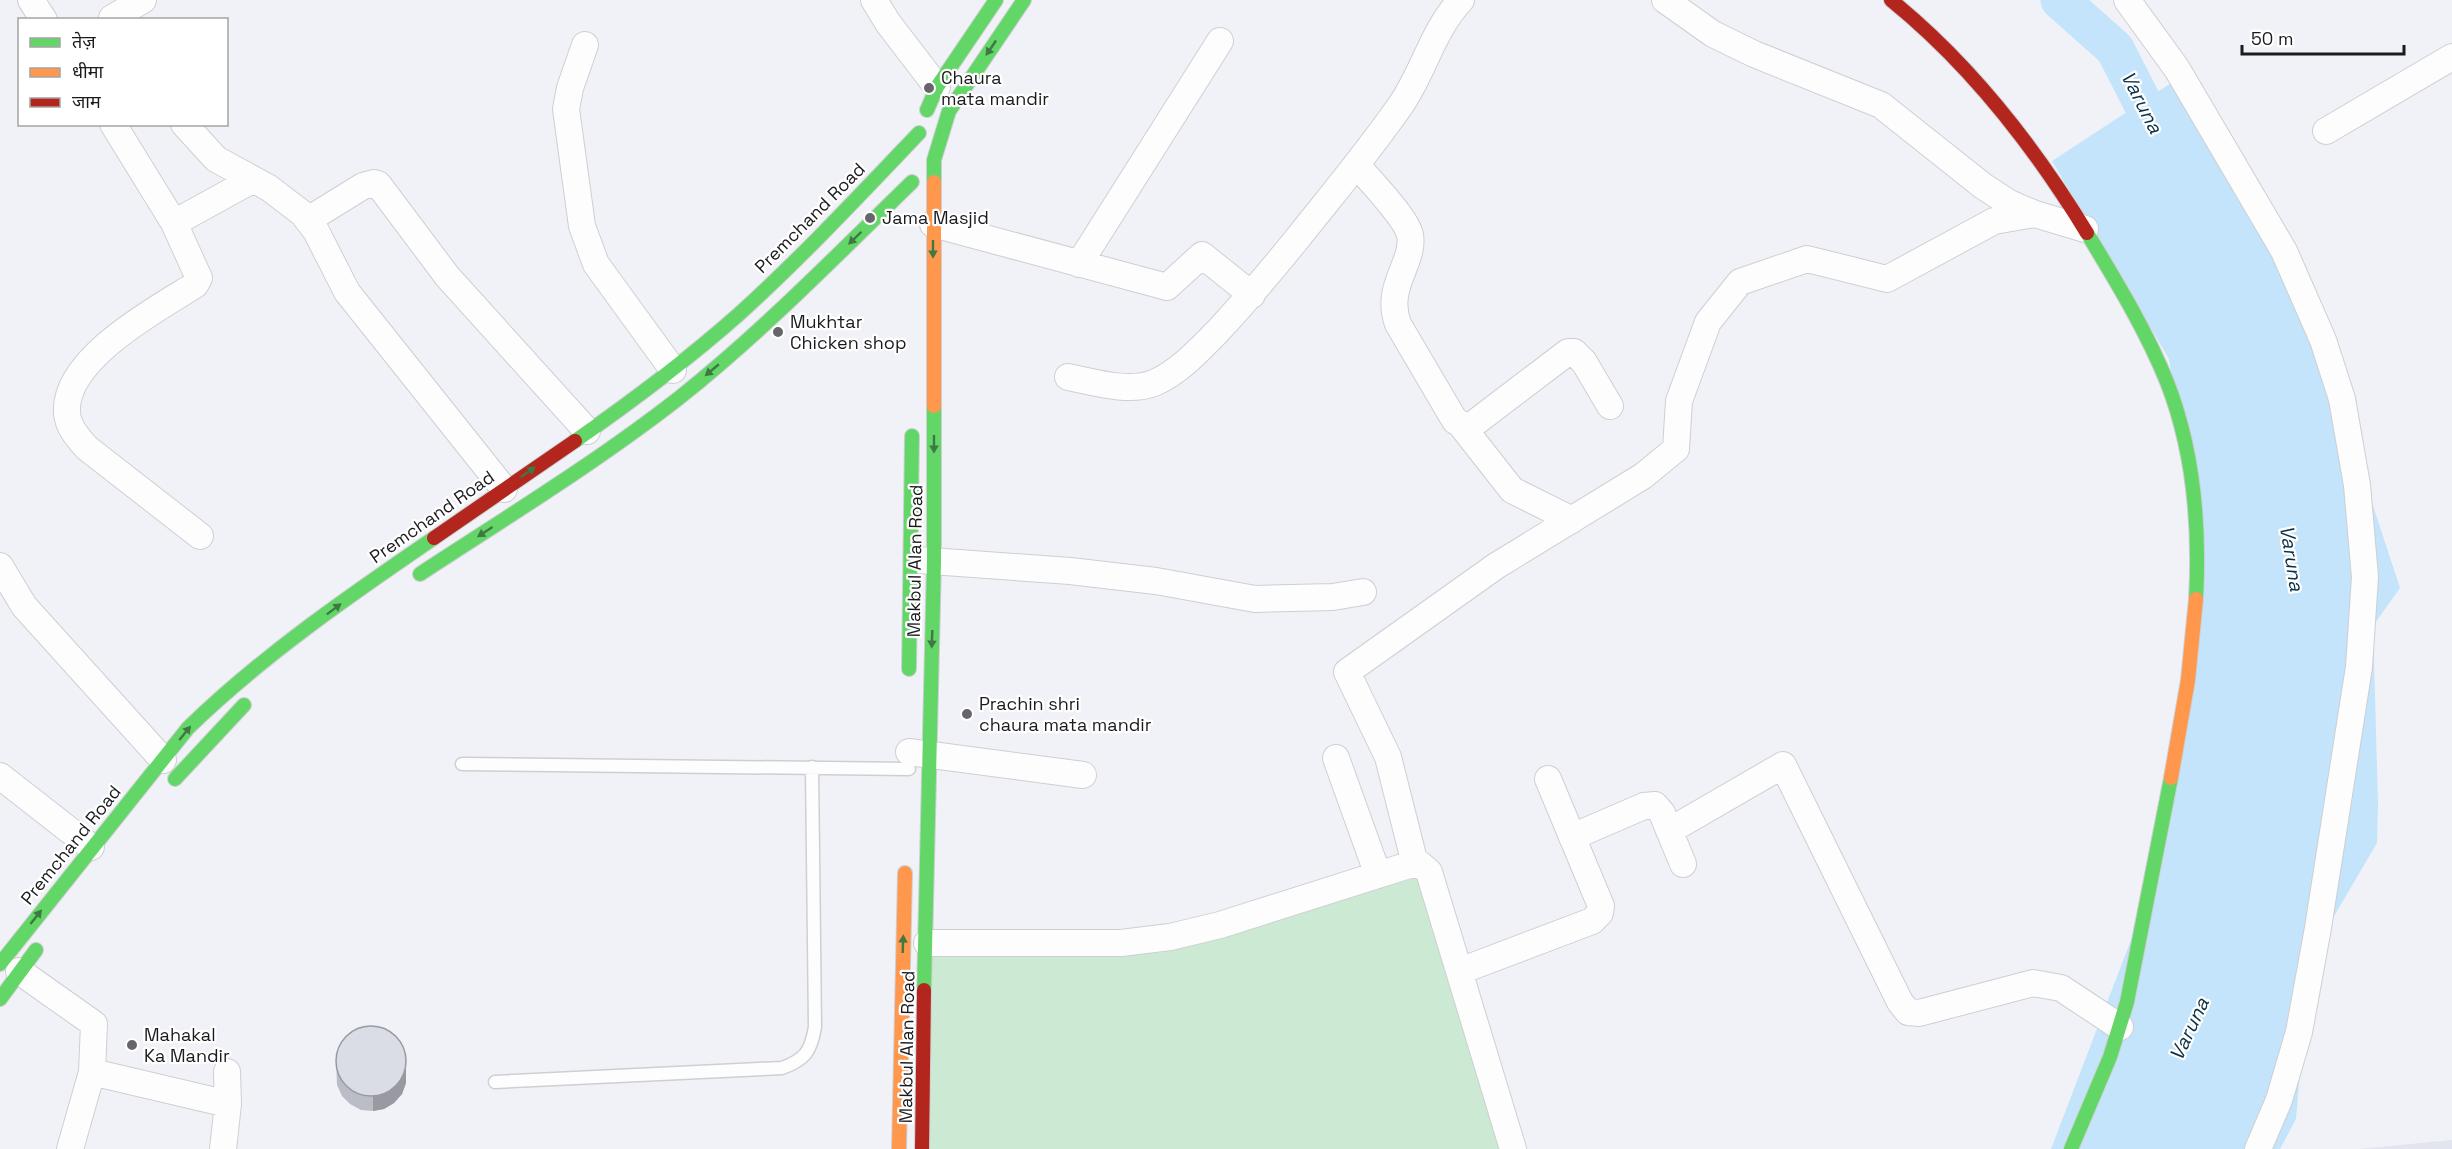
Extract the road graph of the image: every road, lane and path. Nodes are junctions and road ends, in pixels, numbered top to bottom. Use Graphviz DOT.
graph roads {
  1 [pos="31,0"];
  2 [pos="143,0"];
  3 [pos="874,0"];
  4 [pos="996,0"];
  5 [pos="1024,0"];
  6 [pos="1461,0"];
  7 [pos="1665,0"];
  8 [pos="1891,0"];
  9 [pos="2127,0"];
  10 [pos="110,12"];
  11 [pos="43,18"];
  12 [pos="1220,41"];
  13 [pos="585,45"];
  14 [pos="2452,57"];
  15 [pos="937,87"];
  16 [pos="114,126"];
  17 [pos="186,126"];
  18 [pos="2326,131"];
  19 [pos="919,134"];
  20 [pos="1357,165"];
  21 [pos="252,180"];
  22 [pos="912,182"];
  23 [pos="913,201"];
  24 [pos="2035,214"];
  25 [pos="308,220"];
  26 [pos="174,223"];
  27 [pos="933,224"];
  28 [pos="2085,229"];
  29 [pos="1079,264"];
  30 [pos="1252,295"];
  31 [pos="673,369"];
  32 [pos="1068,377"];
  33 [pos="1610,406"];
  34 [pos="912,420"];
  35 [pos="1461,425"];
  36 [pos="587,431"];
  37 [pos="504,489"];
  38 [pos="1572,520"];
  39 [pos="201,536"];
  40 [pos="909,559"];
  41 [pos="934,561"];
  42 [pos="0,566"];
  43 [pos="412,580"];
  44 [pos="1364,592"];
  45 [pos="909,684"];
  46 [pos="254,696"];
  47 [pos="1336,758"];
  48 [pos="163,760"];
  49 [pos="913,760"];
  50 [pos="462,764"];
  51 [pos="812,767"];
  52 [pos="1083,775"];
  53 [pos="0,776"];
  54 [pos="1548,779"];
  55 [pos="167,788"];
  56 [pos="1670,831"];
  57 [pos="1572,837"];
  58 [pos="91,847"];
  59 [pos="906,862"];
  60 [pos="1415,864"];
  61 [pos="1683,864"];
  62 [pos="1378,875"];
  63 [pos="42,943"];
  64 [pos="927,943"];
  65 [pos="10,967"];
  66 [pos="1460,971"];
  67 [pos="0,999"];
  68 [pos="2120,1027"];
  69 [pos="901,1034"];
  70 [pos="925,1034"];
  71 [pos="92,1072"];
  72 [pos="227,1072"];
  73 [pos="495,1082"];
  74 [pos="228,1104"];
  75 [pos="70,1149"];
  76 [pos="223,1149"];
  77 [pos="899,1149"];
  78 [pos="922,1149"];
  79 [pos="1513,1149"];
  80 [pos="2071,1149"];
  81 [pos="2258,1149"];
  1 -- 11 [label="street"];
  2 -- 10 [label="street"];
  3 -- 15 [label="street"];
  4 -- 15 [label="main road"];
  5 -- 27 [label="main road, Makbul Alan Road, one-way"];
  6 -- 20 [label="street"];
  7 -- 24 [label="street"];
  8 -- 28 [label="main road"];
  9 -- 81 [label="street"];
  12 -- 29 [label="street"];
  13 -- 31 [label="street"];
  14 -- 18 [label="street"];
  15 -- 19 [label="main road"];
  16 -- 26 [label="street"];
  17 -- 21 [label="street"];
  19 -- 22 [label="main road"];
  19 -- 31 [label="main road, Premchand Road"];
  20 -- 30 [label="street"];
  20 -- 35 [label="street"];
  21 -- 25 [label="street"];
  21 -- 26 [label="street"];
  22 -- 23 [label="main road"];
  22 -- 43 [label="main road, one-way"];
  24 -- 28 [label="street"];
  24 -- 38 [label="street"];
  25 -- 36 [label="street"];
  25 -- 37 [label="street"];
  26 -- 39 [label="street"];
  27 -- 29 [label="street"];
  27 -- 41 [label="main road, Makbul Alan Road, one-way"];
  28 -- 68 [label="main road"];
  29 -- 30 [label="street"];
  30 -- 32 [label="street"];
  31 -- 36 [label="main road, Premchand Road"];
  33 -- 35 [label="street"];
  34 -- 40 [label="main road, Makbul Alan Road"];
  35 -- 38 [label="street"];
  37 -- 36 [label="main road, Premchand Road, one-way"];
  48 -- 37 [label="main road, Premchand Road, one-way"];
  38 -- 60 [label="street"];
  40 -- 41 [label="street"];
  40 -- 45 [label="main road, Makbul Alan Road"];
  41 -- 44 [label="street"];
  41 -- 49 [label="main road, Makbul Alan Road, one-way"];
  42 -- 48 [label="street"];
  46 -- 55 [label="main road"];
  47 -- 62 [label="street"];
  48 -- 58 [label="main road, Premchand Road"];
  49 -- 51 [label="lane"];
  49 -- 52 [label="street"];
  49 -- 64 [label="main road, Makbul Alan Road"];
  50 -- 51 [label="lane"];
  51 -- 73 [label="lane"];
  53 -- 58 [label="street"];
  54 -- 57 [label="street"];
  56 -- 57 [label="street"];
  56 -- 61 [label="street"];
  56 -- 68 [label="street"];
  57 -- 66 [label="street"];
  65 -- 58 [label="main road, Premchand Road, one-way"];
  69 -- 59 [label="main road, Makbul Alan Road, one-way"];
  60 -- 62 [label="street"];
  60 -- 66 [label="street"];
  62 -- 64 [label="street"];
  63 -- 65 [label="main road, Premchand Road"];
  64 -- 70 [label="main road, Makbul Alan Road"];
  65 -- 67 [label="main road, Premchand Road"];
  65 -- 71 [label="street"];
  66 -- 79 [label="street"];
  68 -- 80 [label="main road"];
  69 -- 70 [label="main road"];
  69 -- 77 [label="main road, Makbul Alan Road"];
  70 -- 78 [label="main road, Makbul Alan Road"];
  71 -- 74 [label="street"];
  71 -- 75 [label="street"];
  72 -- 74 [label="street"];
  74 -- 76 [label="street"];
}
